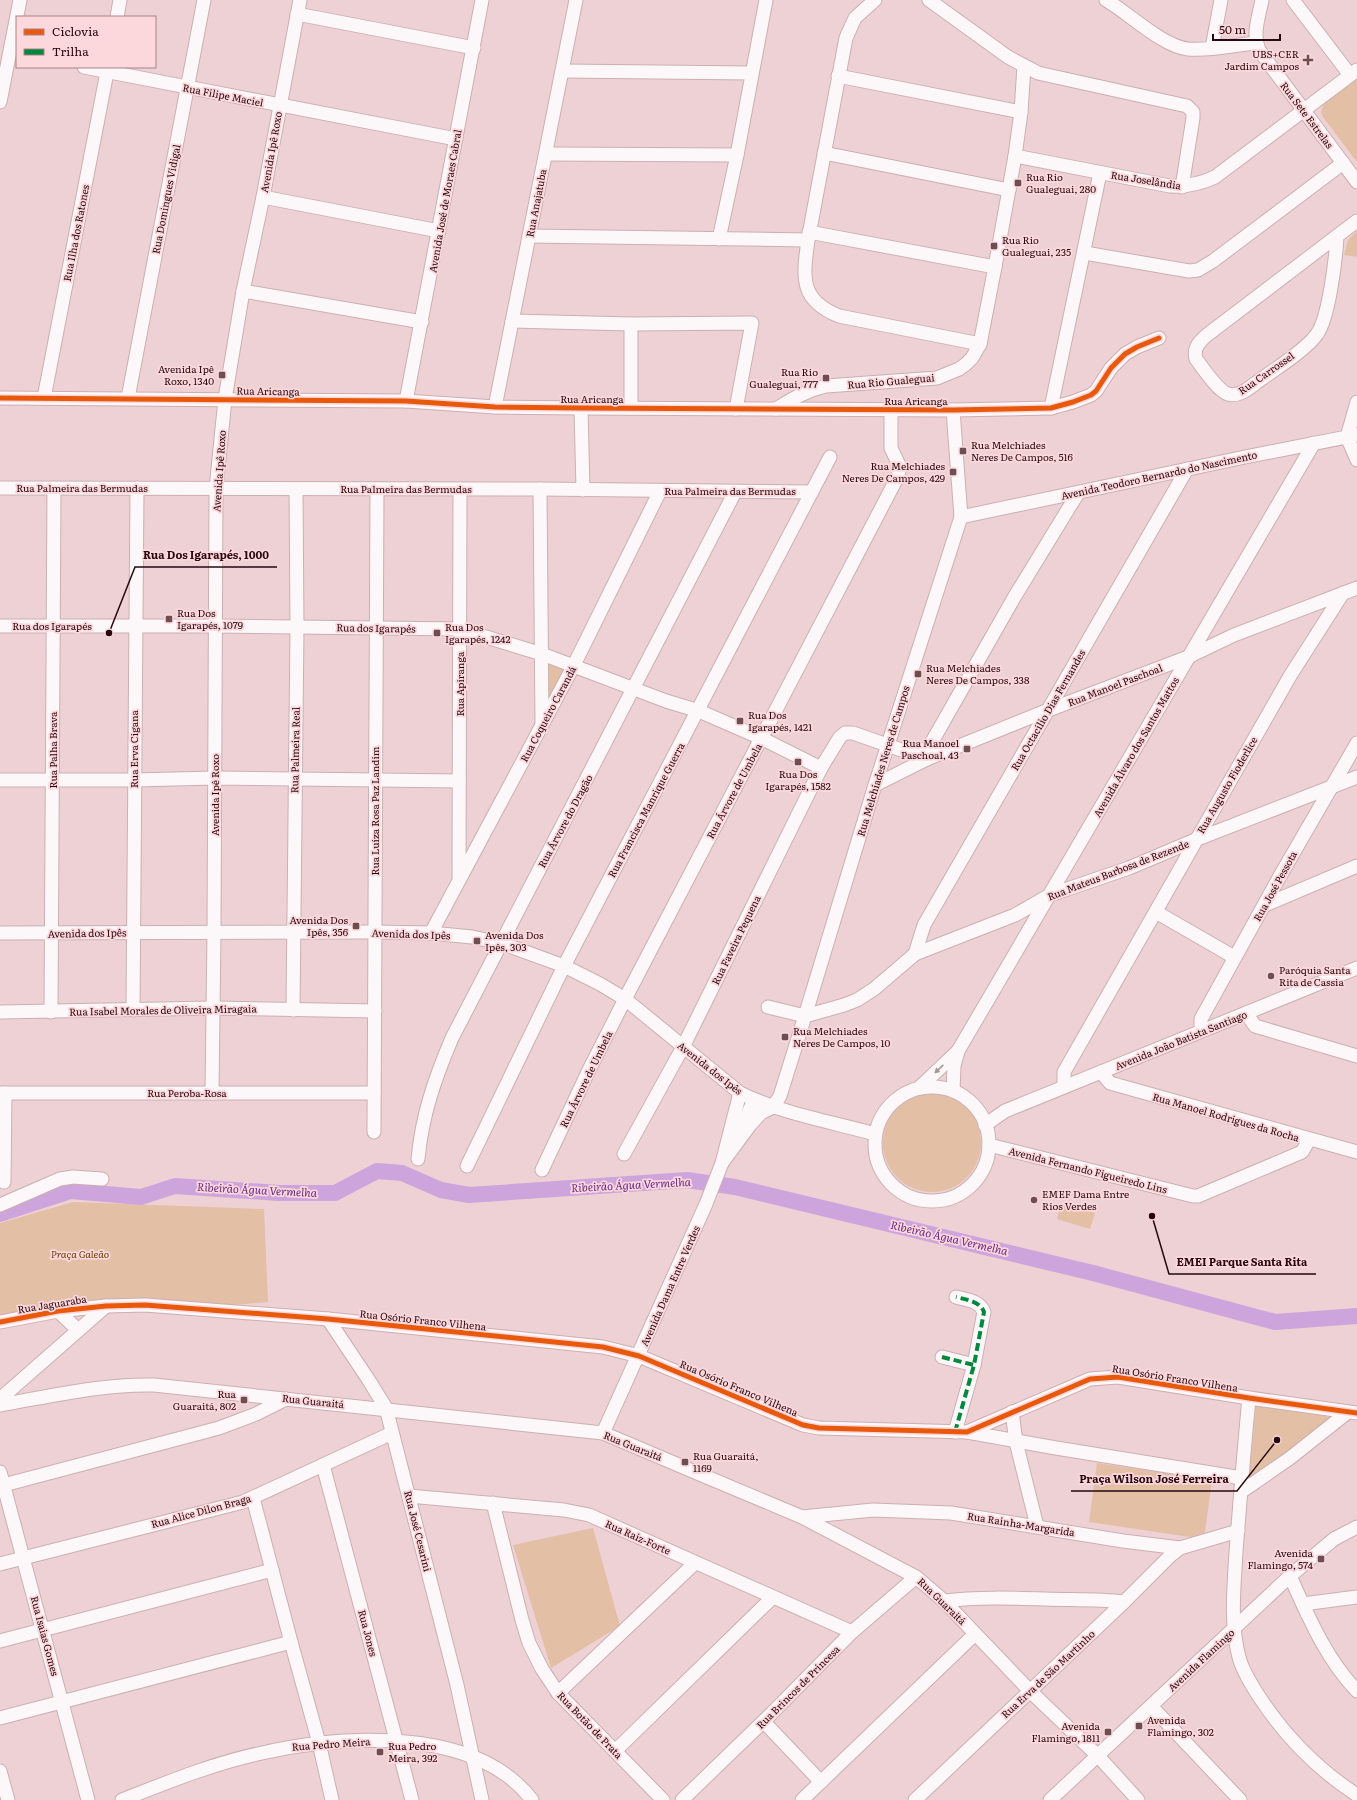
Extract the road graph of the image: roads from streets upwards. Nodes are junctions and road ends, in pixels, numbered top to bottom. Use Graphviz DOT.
graph roads {
  1 [pos="20,0"];
  2 [pos="120,0"];
  3 [pos="204,0"];
  4 [pos="300,0"];
  5 [pos="482,0"];
  6 [pos="576,0"];
  7 [pos="766,0"];
  8 [pos="875,0"];
  9 [pos="930,0"];
  10 [pos="1106,0"];
  11 [pos="1221,0"];
  12 [pos="1262,0"];
  13 [pos="1293,0"];
  14 [pos="297,14"];
  15 [pos="18,16"];
  16 [pos="117,16"];
  17 [pos="16,30"];
  18 [pos="1256,43"];
  19 [pos="474,48"];
  20 [pos="1212,48"];
  21 [pos="13,52"];
  22 [pos="1024,66"];
  23 [pos="96,68"];
  24 [pos="107,69"];
  25 [pos="562,71"];
  26 [pos="752,73"];
  27 [pos="1354,73"];
  28 [pos="838,76"];
  29 [pos="187,88"];
  30 [pos="0,102"];
  31 [pos="280,106"];
  32 [pos="1304,111"];
  33 [pos="1021,112"];
  34 [pos="456,139"];
  35 [pos="824,153"];
  36 [pos="546,154"];
  37 [pos="737,155"];
  38 [pos="1015,156"];
  39 [pos="1343,163"];
  40 [pos="1100,173"];
  41 [pos="1357,182"];
  42 [pos="1182,187"];
  43 [pos="1009,190"];
  44 [pos="263,197"];
  45 [pos="1357,221"];
  46 [pos="439,231"];
  47 [pos="529,236"];
  48 [pos="808,236"];
  49 [pos="1337,236"];
  50 [pos="719,239"];
  51 [pos="1085,253"];
  52 [pos="996,267"];
  53 [pos="243,291"];
  54 [pos="512,321"];
  55 [pos="422,322"];
  56 [pos="631,324"];
  57 [pos="1159,338"];
  58 [pos="980,344"];
  59 [pos="0,398"];
  60 [pos="44,398"];
  61 [pos="128,398"];
  62 [pos="225,399"];
  63 [pos="406,401"];
  64 [pos="1357,402"];
  65 [pos="495,407"];
  66 [pos="582,408"];
  67 [pos="631,408"];
  68 [pos="1051,408"];
  69 [pos="736,409"];
  70 [pos="776,409"];
  71 [pos="891,410"];
  72 [pos="953,410"];
  73 [pos="1355,422"];
  74 [pos="1352,436"];
  75 [pos="1314,443"];
  76 [pos="830,457"];
  77 [pos="1357,460"];
  78 [pos="1187,469"];
  79 [pos="0,488"];
  80 [pos="54,488"];
  81 [pos="138,488"];
  82 [pos="216,488"];
  83 [pos="377,489"];
  84 [pos="460,489"];
  85 [pos="540,489"];
  86 [pos="296,490"];
  87 [pos="583,490"];
  88 [pos="660,491"];
  89 [pos="736,492"];
  90 [pos="812,492"];
  91 [pos="1078,493"];
  92 [pos="961,517"];
  93 [pos="1357,588"];
  94 [pos="1343,593"];
  95 [pos="0,626"];
  96 [pos="54,626"];
  97 [pos="135,626"];
  98 [pos="216,626"];
  99 [pos="297,627"];
  100 [pos="376,627"];
  101 [pos="460,629"];
  102 [pos="542,654"];
  103 [pos="1188,657"];
  104 [pos="573,667"];
  105 [pos="634,689"];
  106 [pos="699,710"];
  107 [pos="1046,711"];
  108 [pos="542,726"];
  109 [pos="761,738"];
  110 [pos="1357,743"];
  111 [pos="889,745"];
  112 [pos="1350,754"];
  113 [pos="924,758"];
  114 [pos="821,768"];
  115 [pos="1357,772"];
  116 [pos="1357,776"];
  117 [pos="215,778"];
  118 [pos="53,779"];
  119 [pos="295,779"];
  120 [pos="0,780"];
  121 [pos="134,780"];
  122 [pos="375,781"];
  123 [pos="459,781"];
  124 [pos="875,785"];
  125 [pos="1331,787"];
  126 [pos="1299,800"];
  127 [pos="1314,816"];
  128 [pos="1195,840"];
  129 [pos="1357,866"];
  130 [pos="1280,876"];
  131 [pos="459,879"];
  132 [pos="1302,888"];
  133 [pos="1050,895"];
  134 [pos="1265,905"];
  135 [pos="1156,912"];
  136 [pos="134,932"];
  137 [pos="214,932"];
  138 [pos="375,932"];
  139 [pos="0,933"];
  140 [pos="52,933"];
  141 [pos="294,933"];
  142 [pos="431,933"];
  143 [pos="501,943"];
  144 [pos="915,954"];
  145 [pos="1234,957"];
  146 [pos="564,966"];
  147 [pos="1357,968"];
  148 [pos="625,1000"];
  149 [pos="768,1007"];
  150 [pos="213,1008"];
  151 [pos="133,1010"];
  152 [pos="293,1010"];
  153 [pos="375,1011"];
  154 [pos="0,1012"];
  155 [pos="51,1012"];
  156 [pos="1246,1013"];
  157 [pos="806,1016"];
  158 [pos="1201,1031"];
  159 [pos="683,1047"];
  160 [pos="958,1051"];
  161 [pos="1357,1056"];
  162 [pos="1101,1072"];
  163 [pos="1064,1087"];
  164 [pos="919,1088"];
  165 [pos="953,1091"];
  166 [pos="374,1092"];
  167 [pos="3,1093"];
  168 [pos="212,1093"];
  169 [pos="740,1093"];
  170 [pos="754,1100"];
  171 [pos="773,1106"];
  172 [pos="976,1107"];
  173 [pos="1005,1111"];
  174 [pos="986,1125"];
  175 [pos="374,1132"];
  176 [pos="875,1134"];
  177 [pos="1309,1140"];
  178 [pos="989,1145"];
  179 [pos="733,1149"];
  180 [pos="1357,1152"];
  181 [pos="624,1154"];
  182 [pos="418,1159"];
  183 [pos="721,1165"];
  184 [pos="467,1166"];
  185 [pos="542,1170"];
  186 [pos="102,1179"];
  187 [pos="4,1182"];
  188 [pos="0,1205"];
  189 [pos="956,1297"];
  190 [pos="106,1306"];
  191 [pos="58,1311"];
  192 [pos="328,1319"];
  193 [pos="0,1322"];
  194 [pos="78,1330"];
  195 [pos="639,1356"];
  196 [pos="942,1357"];
  197 [pos="974,1365"];
  198 [pos="1249,1398"];
  199 [pos="0,1399"];
  200 [pos="286,1399"];
  201 [pos="0,1405"];
  202 [pos="386,1408"];
  203 [pos="1012,1412"];
  204 [pos="1353,1412"];
  205 [pos="961,1432"];
  206 [pos="392,1433"];
  207 [pos="603,1433"];
  208 [pos="1016,1442"];
  209 [pos="324,1466"];
  210 [pos="0,1472"];
  211 [pos="1242,1478"];
  212 [pos="2,1486"];
  213 [pos="1241,1492"];
  214 [pos="409,1496"];
  215 [pos="253,1498"];
  216 [pos="493,1503"];
  217 [pos="802,1518"];
  218 [pos="1036,1526"];
  219 [pos="1357,1527"];
  220 [pos="1238,1531"];
  221 [pos="1180,1548"];
  222 [pos="24,1558"];
  223 [pos="695,1563"];
  224 [pos="0,1564"];
  225 [pos="272,1570"];
  226 [pos="1290,1576"];
  227 [pos="916,1577"];
  228 [pos="772,1598"];
  229 [pos="1357,1598"];
  230 [pos="944,1601"];
  231 [pos="1124,1602"];
  232 [pos="1303,1604"];
  233 [pos="43,1630"];
  234 [pos="1234,1630"];
  235 [pos="852,1632"];
  236 [pos="975,1634"];
  237 [pos="0,1641"];
  238 [pos="291,1642"];
  239 [pos="1351,1677"];
  240 [pos="1030,1691"];
  241 [pos="1357,1691"];
  242 [pos="558,1693"];
  243 [pos="62,1702"];
  244 [pos="1151,1706"];
  245 [pos="0,1718"];
  246 [pos="764,1722"];
  247 [pos="397,1740"];
  248 [pos="320,1743"];
  249 [pos="615,1751"];
  250 [pos="1098,1756"];
  251 [pos="473,1757"];
  252 [pos="0,1771"];
  253 [pos="821,1782"];
  254 [pos="1357,1795"];
  255 [pos="8,1800"];
  256 [pos="88,1800"];
  257 [pos="122,1800"];
  258 [pos="332,1800"];
  259 [pos="412,1800"];
  260 [pos="482,1800"];
  261 [pos="532,1800"];
  262 [pos="662,1800"];
  263 [pos="682,1800"];
  264 [pos="802,1800"];
  265 [pos="915,1800"];
  266 [pos="1050,1800"];
  267 [pos="1138,1800"];
  268 [pos="1240,1800"];
  1 -- 15 [label="street"];
  2 -- 16 [label="street"];
  3 -- 29 [label="street, Rua Domingues Vidigal"];
  4 -- 14 [label="street, Avenida Ipê Roxo"];
  5 -- 19 [label="street, Avenida José de Moraes Cabral"];
  6 -- 25 [label="street, Rua Anajatuba"];
  7 -- 26 [label="street"];
  8 -- 28 [label="street"];
  9 -- 22 [label="street"];
  10 -- 20 [label="street"];
  11 -- 20 [label="street"];
  12 -- 18 [label="street"];
  13 -- 27 [label="street"];
  14 -- 19 [label="street"];
  14 -- 31 [label="street, Avenida Ipê Roxo"];
  17 -- 21 [label="street"];
  18 -- 20 [label="street"];
  18 -- 32 [label="street, Rua Sete Estrelas"];
  19 -- 34 [label="street, Avenida José de Moraes Cabral"];
  21 -- 30 [label="street"];
  22 -- 33 [label="street, Rua Rio Gualeguai"];
  22 -- 42 [label="street"];
  23 -- 24 [label="street, Rua Filipe Maciel"];
  24 -- 29 [label="street, Rua Filipe Maciel"];
  24 -- 60 [label="street, Rua Ilha dos Ratones"];
  25 -- 26 [label="street"];
  25 -- 36 [label="street, Rua Anajatuba"];
  26 -- 37 [label="street"];
  27 -- 32 [label="street, Rua Joselândia"];
  28 -- 33 [label="street"];
  28 -- 35 [label="street"];
  29 -- 31 [label="street, Rua Filipe Maciel"];
  29 -- 61 [label="street, Rua Domingues Vidigal"];
  31 -- 34 [label="street, Rua Filipe Maciel"];
  31 -- 44 [label="street, Avenida Ipê Roxo"];
  32 -- 39 [label="street, Rua Sete Estrelas"];
  32 -- 42 [label="street, Rua Joselândia"];
  33 -- 38 [label="street, Rua Rio Gualeguai"];
  34 -- 46 [label="street, Avenida José de Moraes Cabral"];
  35 -- 43 [label="street"];
  35 -- 48 [label="street"];
  36 -- 37 [label="street"];
  36 -- 47 [label="street, Rua Anajatuba"];
  37 -- 50 [label="street"];
  38 -- 40 [label="street, Rua Joselândia"];
  38 -- 43 [label="street, Rua Rio Gualeguai"];
  39 -- 41 [label="street, Rua Sete Estrelas"];
  39 -- 51 [label="street"];
  40 -- 42 [label="street, Rua Joselândia"];
  40 -- 51 [label="street"];
  43 -- 52 [label="street, Rua Rio Gualeguai"];
  44 -- 46 [label="street"];
  44 -- 53 [label="street, Avenida Ipê Roxo"];
  45 -- 49 [label="street, Rua Carrossel"];
  46 -- 55 [label="street, Avenida José de Moraes Cabral"];
  47 -- 50 [label="street"];
  47 -- 54 [label="street, Rua Anajatuba"];
  48 -- 50 [label="street"];
  48 -- 52 [label="street"];
  48 -- 58 [label="street"];
  49 -- 49 [label="street, Rua Carrossel"];
  51 -- 68 [label="street"];
  52 -- 58 [label="street, Rua Rio Gualeguai"];
  53 -- 55 [label="street"];
  53 -- 62 [label="street, Avenida Ipê Roxo"];
  54 -- 56 [label="street"];
  54 -- 65 [label="street, Rua Anajatuba"];
  55 -- 63 [label="street, Avenida José de Moraes Cabral"];
  56 -- 67 [label="street"];
  56 -- 69 [label="street"];
  57 -- 68 [label="street, Rua Aricanga"];
  58 -- 70 [label="street, Rua Rio Gualeguai"];
  59 -- 60 [label="street, Rua Aricanga"];
  60 -- 61 [label="street, Rua Aricanga"];
  61 -- 62 [label="street, Rua Aricanga"];
  62 -- 63 [label="street, Rua Aricanga"];
  62 -- 82 [label="street, Avenida Ipê Roxo"];
  63 -- 65 [label="street, Rua Aricanga"];
  64 -- 73 [label="street"];
  65 -- 66 [label="street, Rua Aricanga"];
  66 -- 67 [label="street, Rua Aricanga"];
  66 -- 87 [label="street"];
  67 -- 69 [label="street, Rua Aricanga"];
  68 -- 72 [label="street, Rua Aricanga"];
  69 -- 70 [label="street, Rua Aricanga"];
  70 -- 71 [label="street, Rua Aricanga"];
  71 -- 72 [label="street, Rua Aricanga"];
  71 -- 109 [label="street, Rua Árvore de Umbela"];
  72 -- 92 [label="street, Rua Melchíades Neres de Campos"];
  73 -- 74 [label="street"];
  74 -- 75 [label="street, Avenida Teodoro Bernardo do Nascimento"];
  74 -- 77 [label="street"];
  75 -- 78 [label="street, Avenida Teodoro Bernardo do Nascimento"];
  75 -- 103 [label="street, Avenida Álvaro dos Santos Mattos"];
  76 -- 90 [label="street, Rua Francisca Manrique Guerra"];
  78 -- 91 [label="street, Avenida Teodoro Bernardo do Nascimento"];
  78 -- 107 [label="street, Rua Octacílio Dias Fernandes"];
  79 -- 80 [label="street, Rua Palmeira das Bermudas"];
  80 -- 81 [label="street, Rua Palmeira das Bermudas"];
  80 -- 96 [label="street, Rua Palha Brava"];
  81 -- 82 [label="street, Rua Palmeira das Bermudas"];
  81 -- 97 [label="street, Rua Erva Cigana"];
  82 -- 86 [label="street, Rua Palmeira das Bermudas"];
  82 -- 98 [label="street, Avenida Ipê Roxo"];
  83 -- 84 [label="street, Rua Palmeira das Bermudas"];
  83 -- 86 [label="street, Rua Palmeira das Bermudas"];
  83 -- 100 [label="street, Rua Luíza Rosa Paz Landim"];
  84 -- 85 [label="street, Rua Palmeira das Bermudas"];
  84 -- 101 [label="street, Rua Apiranga"];
  85 -- 87 [label="street, Rua Palmeira das Bermudas"];
  85 -- 102 [label="street"];
  86 -- 99 [label="street, Rua Palmeira Real"];
  87 -- 88 [label="street, Rua Palmeira das Bermudas"];
  88 -- 89 [label="street, Rua Palmeira das Bermudas"];
  88 -- 104 [label="street, Rua Coqueiro Carandá"];
  89 -- 90 [label="street, Rua Palmeira das Bermudas"];
  89 -- 105 [label="street, Rua Árvore do Dragão"];
  90 -- 106 [label="street, Rua Francisca Manrique Guerra"];
  91 -- 92 [label="street, Avenida Teodoro Bernardo do Nascimento"];
  91 -- 113 [label="street"];
  92 -- 111 [label="street, Rua Melchíades Neres de Campos"];
  93 -- 94 [label="street, Rua Manoel Paschoal"];
  94 -- 103 [label="street, Rua Manoel Paschoal"];
  94 -- 128 [label="street, Rua Augusto Fioderlice"];
  95 -- 96 [label="street, Rua dos Igarapés"];
  96 -- 97 [label="street, Rua dos Igarapés"];
  96 -- 118 [label="street, Rua Palha Brava"];
  97 -- 98 [label="street, Rua dos Igarapés"];
  97 -- 121 [label="street, Rua Erva Cigana"];
  98 -- 99 [label="street, Rua dos Igarapés"];
  98 -- 117 [label="street, Avenida Ipê Roxo"];
  99 -- 100 [label="street, Rua dos Igarapés"];
  99 -- 119 [label="street, Rua Palmeira Real"];
  100 -- 101 [label="street, Rua dos Igarapés"];
  100 -- 122 [label="street, Rua Luíza Rosa Paz Landim"];
  101 -- 102 [label="street, Rua dos Igarapés"];
  101 -- 123 [label="street, Rua Apiranga"];
  102 -- 104 [label="street, Rua dos Igarapés"];
  102 -- 108 [label="street"];
  103 -- 107 [label="street, Rua Manoel Paschoal"];
  103 -- 133 [label="street, Avenida Álvaro dos Santos Mattos"];
  104 -- 105 [label="street, Rua dos Igarapés"];
  104 -- 108 [label="street, Rua Coqueiro Carandá"];
  105 -- 106 [label="street, Rua dos Igarapés"];
  105 -- 143 [label="street, Rua Árvore do Dragão"];
  106 -- 109 [label="street, Rua dos Igarapés"];
  106 -- 146 [label="street, Rua Francisca Manrique Guerra"];
  107 -- 113 [label="street, Rua Manoel Paschoal"];
  107 -- 144 [label="street, Rua Octacílio Dias Fernandes"];
  108 -- 131 [label="street, Rua Coqueiro Carandá"];
  109 -- 114 [label="street, Rua dos Igarapés"];
  109 -- 148 [label="street, Rua Árvore de Umbela"];
  110 -- 112 [label="street, Rua José Pessota"];
  111 -- 113 [label="street"];
  111 -- 114 [label="street, Rua Faveira Pequena"];
  111 -- 124 [label="street, Rua Melchíades Neres de Campos"];
  112 -- 115 [label="street"];
  112 -- 125 [label="street, Rua José Pessota"];
  113 -- 124 [label="street, Rua Manoel Paschoal"];
  114 -- 159 [label="street, Rua Faveira Pequena"];
  116 -- 125 [label="street, Rua Mateus Barbosa de Rezende"];
  117 -- 119 [label="street"];
  117 -- 121 [label="street"];
  117 -- 137 [label="street, Avenida Ipê Roxo"];
  118 -- 120 [label="street"];
  118 -- 121 [label="street"];
  118 -- 140 [label="street, Rua Palha Brava"];
  119 -- 122 [label="street"];
  119 -- 141 [label="street, Rua Palmeira Real"];
  121 -- 136 [label="street, Rua Erva Cigana"];
  122 -- 123 [label="street"];
  122 -- 138 [label="street, Rua Luíza Rosa Paz Landim"];
  123 -- 131 [label="street, Rua Apiranga"];
  124 -- 157 [label="street, Rua Melchíades Neres de Campos"];
  125 -- 126 [label="street, Rua Mateus Barbosa de Rezende"];
  125 -- 127 [label="street, Rua José Pessota"];
  126 -- 127 [label="street"];
  126 -- 128 [label="street, Rua Mateus Barbosa de Rezende"];
  127 -- 130 [label="street, Rua José Pessota"];
  128 -- 133 [label="street, Rua Mateus Barbosa de Rezende"];
  128 -- 135 [label="street, Rua Augusto Fioderlice"];
  129 -- 132 [label="street"];
  130 -- 132 [label="street"];
  130 -- 134 [label="street, Rua José Pessota"];
  131 -- 142 [label="street, Rua Coqueiro Carandá"];
  132 -- 134 [label="street"];
  133 -- 144 [label="street, Rua Mateus Barbosa de Rezende"];
  133 -- 160 [label="street, Avenida Álvaro dos Santos Mattos"];
  134 -- 145 [label="street, Rua José Pessota"];
  135 -- 145 [label="street"];
  135 -- 163 [label="street, Rua Augusto Fioderlice"];
  136 -- 137 [label="street, Avenida dos Ipês"];
  136 -- 140 [label="street, Avenida dos Ipês"];
  136 -- 151 [label="street, Rua Erva Cigana"];
  137 -- 141 [label="street, Avenida dos Ipês"];
  137 -- 150 [label="street, Avenida Ipê Roxo"];
  138 -- 141 [label="street, Avenida dos Ipês"];
  138 -- 142 [label="street, Avenida dos Ipês"];
  138 -- 153 [label="street, Rua Luíza Rosa Paz Landim"];
  139 -- 140 [label="street, Avenida dos Ipês"];
  140 -- 155 [label="street, Rua Palha Brava"];
  141 -- 152 [label="street, Rua Palmeira Real"];
  142 -- 143 [label="street, Avenida dos Ipês"];
  143 -- 146 [label="street, Avenida dos Ipês"];
  143 -- 182 [label="street, Rua Árvore do Dragão"];
  144 -- 157 [label="street, Rua Mateus Barbosa de Rezende"];
  145 -- 158 [label="street, Rua José Pessota"];
  146 -- 148 [label="street, Avenida dos Ipês"];
  146 -- 184 [label="street, Rua Francisca Manrique Guerra"];
  147 -- 156 [label="street, Avenida João Batista Santiago"];
  148 -- 159 [label="street, Avenida dos Ipês"];
  148 -- 185 [label="street, Rua Árvore de Umbela"];
  149 -- 157 [label="street"];
  150 -- 151 [label="street, Rua Isabel Morales de Oliveira Miragaia"];
  150 -- 152 [label="street, Rua Isabel Morales de Oliveira Miragaia"];
  150 -- 168 [label="street, Avenida Ipê Roxo"];
  151 -- 155 [label="street, Rua Isabel Morales de Oliveira Miragaia"];
  152 -- 153 [label="street, Rua Isabel Morales de Oliveira Miragaia"];
  153 -- 166 [label="street, Rua Luíza Rosa Paz Landim"];
  154 -- 155 [label="street, Rua Isabel Morales de Oliveira Miragaia"];
  156 -- 158 [label="street, Avenida João Batista Santiago"];
  156 -- 161 [label="street"];
  157 -- 171 [label="street, Rua Melchíades Neres de Campos"];
  158 -- 162 [label="street, Avenida João Batista Santiago"];
  159 -- 169 [label="street, Avenida dos Ipês"];
  159 -- 181 [label="street, Rua Faveira Pequena"];
  160 -- 164 [label="street, Avenida Álvaro dos Santos Mattos, one-way"];
  160 -- 165 [label="street, Avenida Álvaro dos Santos Mattos"];
  162 -- 163 [label="street, Avenida João Batista Santiago"];
  162 -- 177 [label="street, Rua Manoel Rodrigues da Rocha"];
  163 -- 173 [label="street, Avenida João Batista Santiago"];
  164 -- 165 [label="street"];
  164 -- 176 [label="street"];
  165 -- 172 [label="street"];
  166 -- 168 [label="street, Rua Peroba-Rosa"];
  166 -- 175 [label="street, Rua Luíza Rosa Paz Landim"];
  167 -- 168 [label="street, Rua Peroba-Rosa"];
  167 -- 187 [label="street"];
  169 -- 170 [label="street, Avenida dos Ipês"];
  169 -- 183 [label="street"];
  170 -- 171 [label="street, Avenida dos Ipês"];
  170 -- 179 [label="street"];
  171 -- 176 [label="street"];
  171 -- 179 [label="street"];
  172 -- 173 [label="street, Avenida João Batista Santiago"];
  172 -- 174 [label="street"];
  173 -- 174 [label="street, Avenida João Batista Santiago"];
  174 -- 178 [label="street"];
  176 -- 178 [label="street"];
  177 -- 178 [label="street, Avenida Fernando Figueiredo Lins"];
  177 -- 180 [label="street, Rua Manoel Rodrigues da Rocha"];
  179 -- 183 [label="street"];
  183 -- 195 [label="street, Avenida Dama Entre Verdes"];
  186 -- 188 [label="street"];
  189 -- 197 [label="street"];
  190 -- 191 [label="street, Rua Jaguaraba"];
  190 -- 192 [label="street, Rua Osório Franco Vilhena"];
  190 -- 194 [label="street"];
  191 -- 193 [label="street, Rua Jaguaraba"];
  191 -- 194 [label="street"];
  192 -- 195 [label="street, Rua Osório Franco Vilhena"];
  192 -- 202 [label="street, Rua José Cesarini"];
  194 -- 199 [label="street"];
  195 -- 205 [label="street, Rua Osório Franco Vilhena"];
  195 -- 207 [label="street, Avenida Dama Entre Verdes"];
  196 -- 197 [label="street"];
  197 -- 205 [label="street"];
  198 -- 203 [label="street, Rua Osório Franco Vilhena"];
  198 -- 204 [label="street, Rua Osório Franco Vilhena"];
  198 -- 211 [label="street"];
  200 -- 201 [label="street, Rua Guaraitá"];
  200 -- 202 [label="street, Rua Guaraitá"];
  200 -- 212 [label="street"];
  202 -- 206 [label="street, Rua José Cesarini"];
  202 -- 207 [label="street, Rua Guaraitá"];
  203 -- 205 [label="street, Rua Osório Franco Vilhena"];
  203 -- 208 [label="street"];
  204 -- 213 [label="street"];
  205 -- 208 [label="street"];
  206 -- 209 [label="street, Rua Alice Dilon Braga"];
  206 -- 214 [label="street, Rua José Cesarini"];
  207 -- 217 [label="street, Rua Guaraitá"];
  208 -- 211 [label="street"];
  208 -- 218 [label="street"];
  209 -- 215 [label="street, Rua Alice Dilon Braga"];
  209 -- 247 [label="street, Rua Jones"];
  210 -- 212 [label="street, Rua Isaias Gomes"];
  211 -- 213 [label="street"];
  212 -- 222 [label="street, Rua Isaias Gomes"];
  213 -- 220 [label="street"];
  214 -- 216 [label="street, Rua Raiz-Forte"];
  214 -- 251 [label="street, Rua José Cesarini"];
  215 -- 222 [label="street, Rua Alice Dilon Braga"];
  215 -- 225 [label="street"];
  216 -- 223 [label="street, Rua Raiz-Forte"];
  216 -- 242 [label="street, Rua Botão de Prata"];
  217 -- 218 [label="street, Rua Rainha-Margarida"];
  217 -- 227 [label="street, Rua Guaraitá"];
  218 -- 221 [label="street, Rua Rainha-Margarida"];
  219 -- 226 [label="street, Avenida Flamingo"];
  220 -- 221 [label="street, Rua Rainha-Margarida"];
  220 -- 234 [label="street"];
  221 -- 231 [label="street, Rua Erva de São Martinho"];
  222 -- 224 [label="street, Rua Alice Dilon Braga"];
  222 -- 233 [label="street, Rua Isaias Gomes"];
  223 -- 228 [label="street, Rua Raiz-Forte"];
  223 -- 242 [label="street"];
  225 -- 233 [label="street"];
  225 -- 238 [label="street"];
  226 -- 232 [label="street"];
  226 -- 234 [label="street, Avenida Flamingo"];
  227 -- 230 [label="street, Rua Guaraitá"];
  227 -- 235 [label="street, Rua Brincos de Princesa"];
  228 -- 235 [label="street, Rua Raiz-Forte"];
  228 -- 249 [label="street"];
  229 -- 232 [label="street"];
  230 -- 231 [label="street"];
  230 -- 236 [label="street, Rua Guaraitá"];
  231 -- 240 [label="street, Rua Erva de São Martinho"];
  232 -- 239 [label="street"];
  233 -- 237 [label="street"];
  233 -- 243 [label="street, Rua Isaias Gomes"];
  234 -- 244 [label="street, Avenida Flamingo"];
  234 -- 254 [label="street"];
  235 -- 246 [label="street, Rua Brincos de Princesa"];
  236 -- 240 [label="street, Rua Guaraitá"];
  236 -- 253 [label="street"];
  238 -- 243 [label="street"];
  238 -- 248 [label="street"];
  239 -- 241 [label="street"];
  240 -- 250 [label="street, Rua Guaraitá"];
  240 -- 265 [label="street, Rua Erva de São Martinho"];
  242 -- 249 [label="street, Rua Botão de Prata"];
  243 -- 245 [label="street"];
  243 -- 256 [label="street, Rua Isaias Gomes"];
  244 -- 250 [label="street, Avenida Flamingo"];
  244 -- 268 [label="street"];
  246 -- 253 [label="street"];
  246 -- 263 [label="street, Rua Brincos de Princesa"];
  247 -- 248 [label="street, Rua Pedro Meira"];
  247 -- 251 [label="street, Rua Pedro Meira"];
  247 -- 259 [label="street, Rua Jones"];
  248 -- 257 [label="street, Rua Pedro Meira"];
  248 -- 258 [label="street"];
  249 -- 262 [label="street, Rua Botão de Prata"];
  250 -- 266 [label="street, Avenida Flamingo"];
  250 -- 267 [label="street, Rua Guaraitá"];
  251 -- 260 [label="street, Rua José Cesarini"];
  251 -- 261 [label="street, Rua Pedro Meira"];
  252 -- 255 [label="street"];
  253 -- 264 [label="street"];
}
